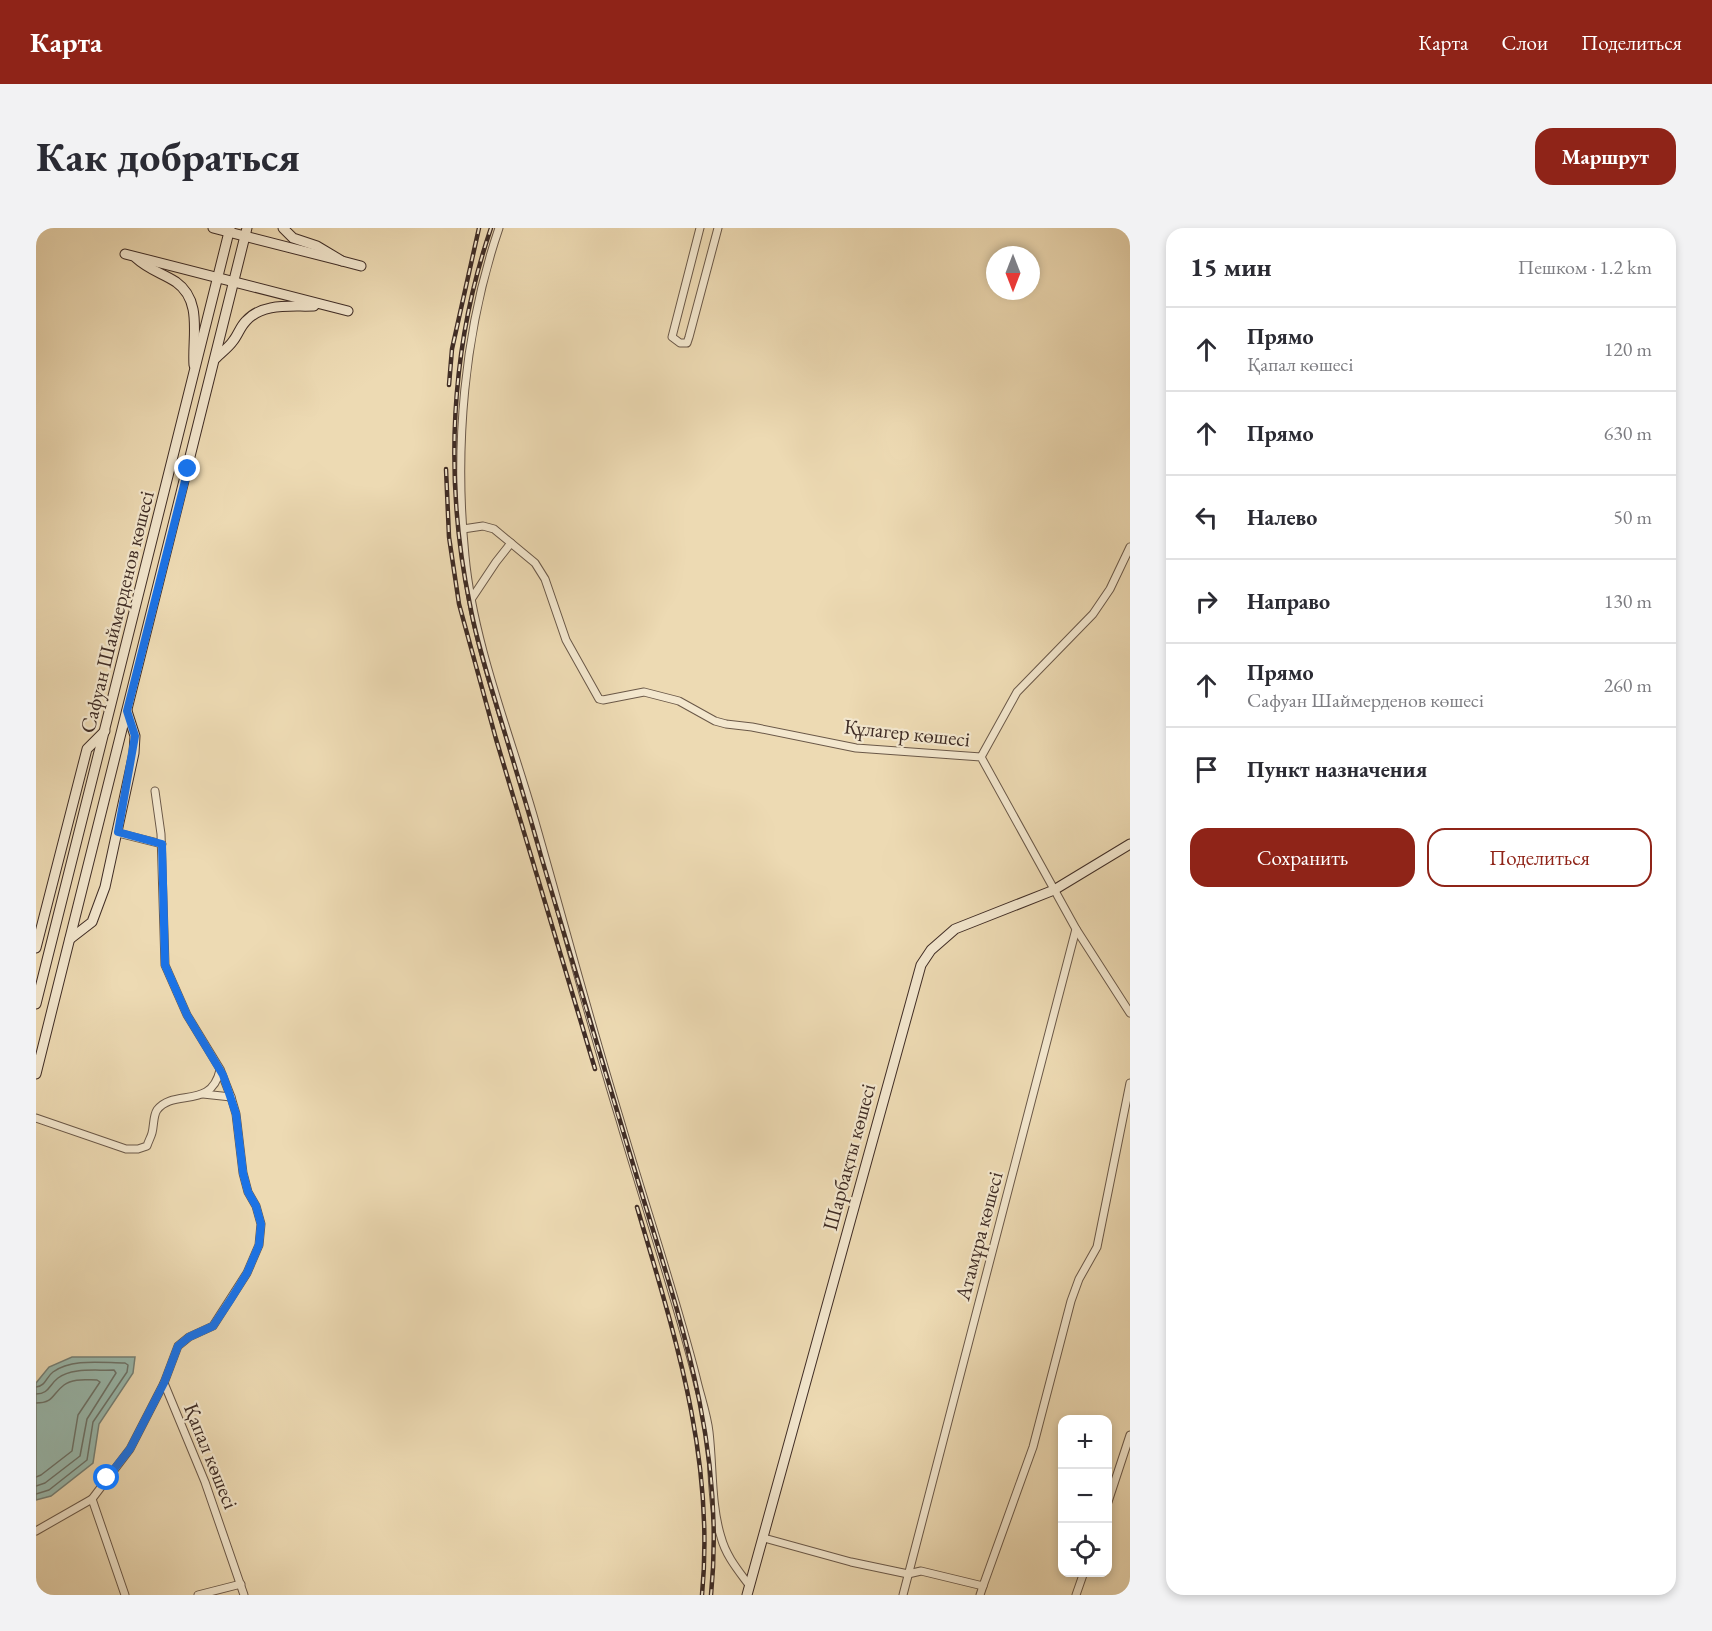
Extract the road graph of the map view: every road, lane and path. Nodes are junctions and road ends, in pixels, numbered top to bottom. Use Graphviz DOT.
graph roads {
  1 [pos="213,228"];
  2 [pos="283,228"];
  3 [pos="499,228"];
  4 [pos="700,228"];
  5 [pos="718,228"];
  6 [pos="229,230"];
  7 [pos="246,232"];
  8 [pos="342,261"];
  9 [pos="361,266"];
  10 [pos="218,277"];
  11 [pos="235,281"];
  12 [pos="323,305"];
  13 [pos="348,311"];
  14 [pos="214,359"];
  15 [pos="195,375"];
  16 [pos="463,529"];
  17 [pos="511,543"];
  18 [pos="1130,547"];
  19 [pos="472,598"];
  20 [pos="127,711"];
  21 [pos="106,730"];
  22 [pos="981,757"];
  23 [pos="155,791"];
  24 [pos="118,832"];
  25 [pos="162,844"];
  26 [pos="1130,844"];
  27 [pos="1054,890"];
  28 [pos="1076,929"];
  29 [pos="70,939"];
  30 [pos="36,948"];
  31 [pos="38,980"];
  32 [pos="36,1004"];
  33 [pos="1130,1013"];
  34 [pos="220,1069"];
  35 [pos="36,1074"];
  36 [pos="1130,1083"];
  37 [pos="203,1094"];
  38 [pos="231,1097"];
  39 [pos="36,1118"];
  40 [pos="164,1383"];
  41 [pos="1130,1435"];
  42 [pos="1112,1487"];
  43 [pos="92,1499"];
  44 [pos="36,1531"];
  45 [pos="764,1538"];
  46 [pos="908,1574"];
  47 [pos="1082,1577"];
  48 [pos="241,1584"];
  49 [pos="748,1590"];
  50 [pos="981,1593"];
  51 [pos="125,1595"];
  52 [pos="198,1595"];
  53 [pos="244,1595"];
  54 [pos="903,1595"];
  55 [pos="1076,1595"];
  1 -- 6 [label="main road"];
  2 -- 8 [label="main road"];
  3 -- 16 [label="street"];
  4 -- 5 [label="street"];
  6 -- 7 [label="main road"];
  6 -- 10 [label="main road, Сафуан Шаймерденов көшесі"];
  7 -- 8 [label="main road"];
  7 -- 11 [label="main road, Сафуан Шаймерденов көшесі"];
  8 -- 9 [label="main road"];
  10 -- 11 [label="main road"];
  10 -- 15 [label="main road, Сафуан Шаймерденов көшесі"];
  10 -- 15 [label="main road"];
  11 -- 12 [label="main road"];
  11 -- 14 [label="main road, Сафуан Шаймерденов көшесі"];
  12 -- 13 [label="main road"];
  12 -- 14 [label="main road"];
  14 -- 20 [label="main road, Сафуан Шаймерденов көшесі"];
  15 -- 21 [label="main road, Сафуан Шаймерденов көшесі"];
  16 -- 17 [label="street"];
  16 -- 19 [label="street"];
  17 -- 19 [label="street"];
  17 -- 22 [label="street, Құлагер көшесі"];
  18 -- 22 [label="street"];
  19 -- 49 [label="street"];
  20 -- 24 [label="main road"];
  20 -- 29 [label="main road, Сафуан Шаймерденов көшесі"];
  21 -- 30 [label="main road"];
  21 -- 31 [label="main road, Сафуан Шаймерденов көшесі"];
  22 -- 27 [label="street, Құлагер көшесі"];
  23 -- 25 [label="street"];
  24 -- 25 [label="street"];
  24 -- 29 [label="main road"];
  25 -- 34 [label="street"];
  26 -- 27 [label="main road, Шарбақты көшесі"];
  27 -- 28 [label="street"];
  27 -- 45 [label="main road, Шарбақты көшесі"];
  28 -- 33 [label="street"];
  28 -- 46 [label="street, Атамұра көшесі"];
  29 -- 35 [label="main road, Сафуан Шаймерденов көшесі"];
  31 -- 32 [label="main road, Сафуан Шаймерденов көшесі"];
  34 -- 37 [label="street"];
  34 -- 38 [label="street"];
  36 -- 50 [label="street"];
  37 -- 38 [label="street"];
  37 -- 39 [label="street"];
  38 -- 40 [label="street"];
  40 -- 43 [label="street, Қапал көшесі"];
  40 -- 48 [label="street, Қапал көшесі"];
  41 -- 42 [label="street"];
  43 -- 44 [label="street, Қапал көшесі"];
  43 -- 51 [label="street"];
  45 -- 46 [label="street"];
  45 -- 49 [label="main road, Шарбақты көшесі"];
  46 -- 50 [label="street"];
  46 -- 54 [label="street, Атамұра көшесі"];
  47 -- 55 [label="street"];
  48 -- 52 [label="street"];
  48 -- 53 [label="street, Қапал көшесі"];
}
